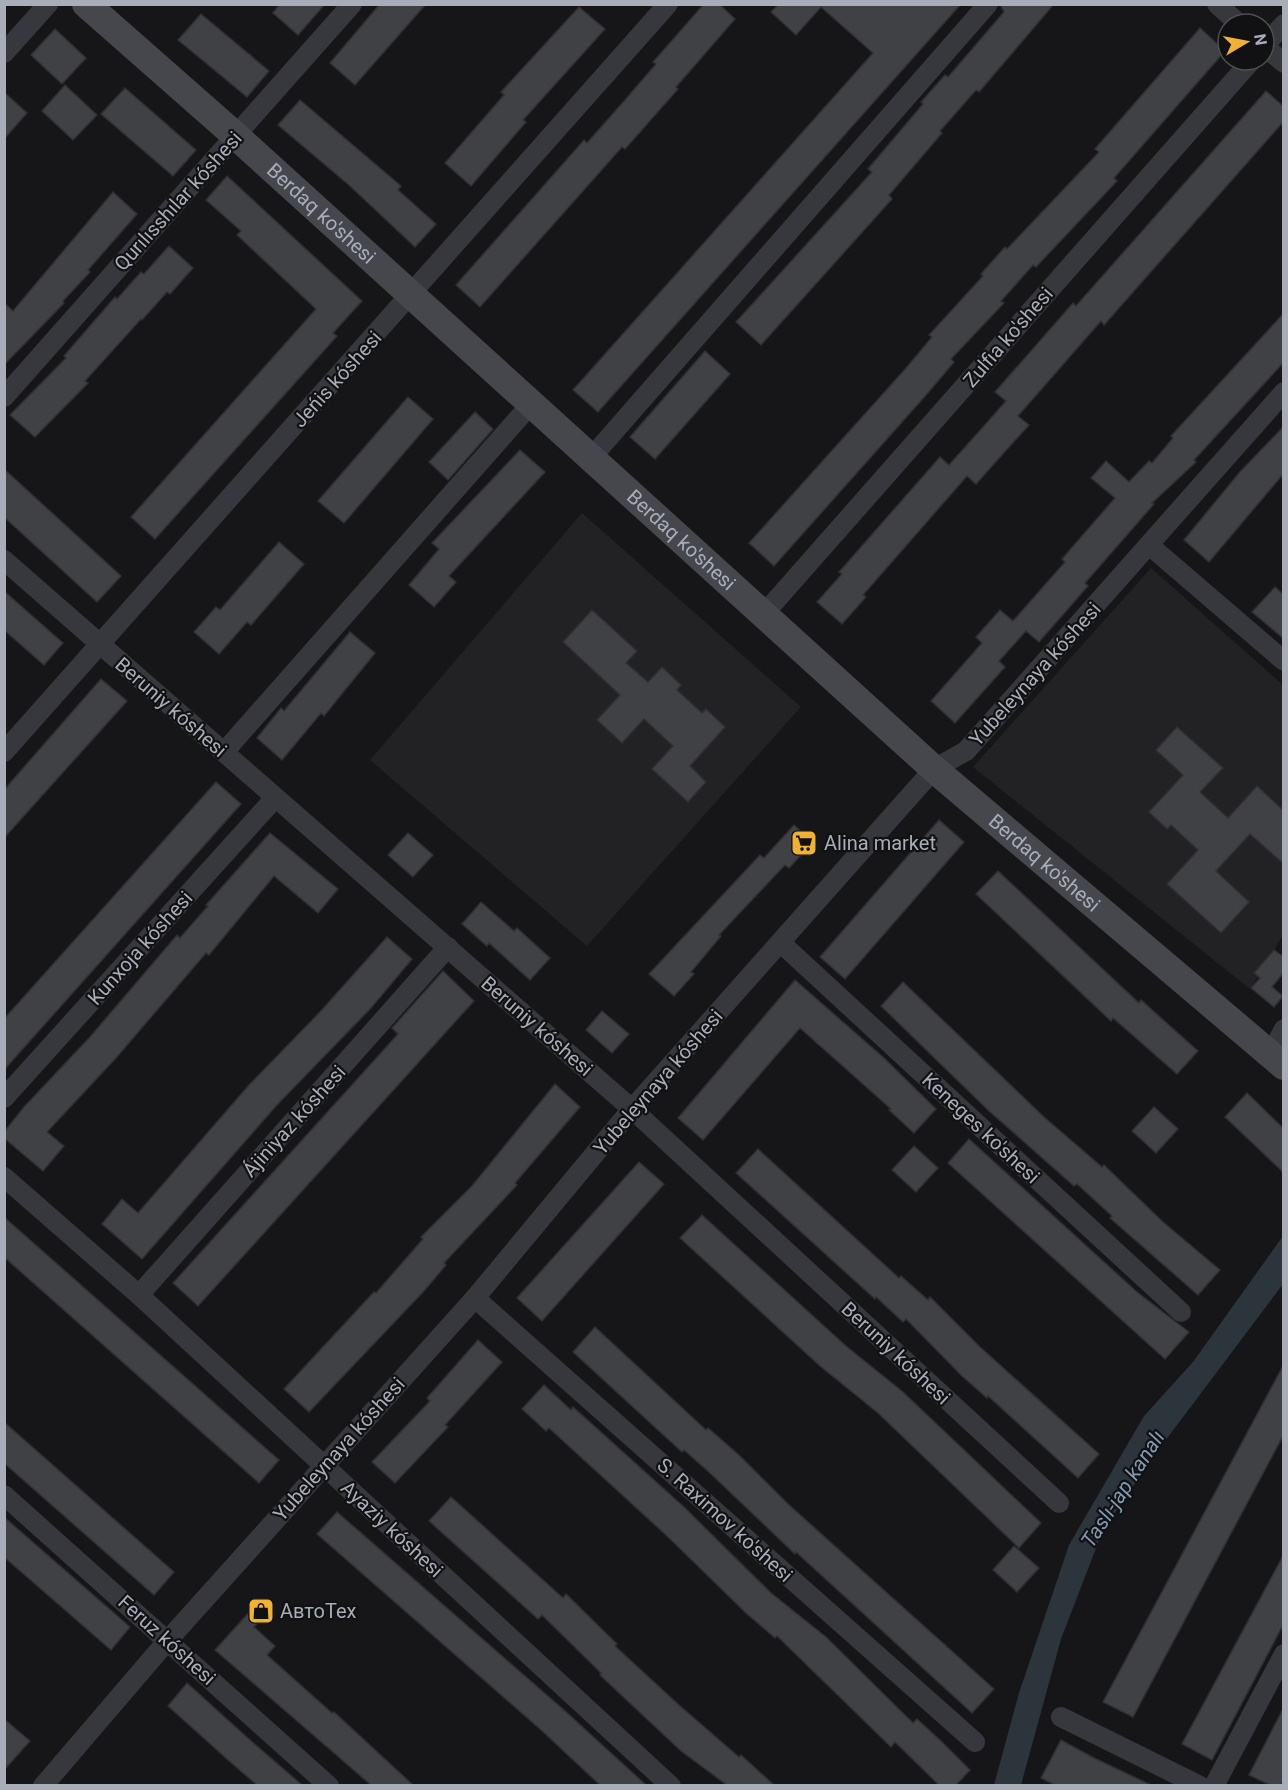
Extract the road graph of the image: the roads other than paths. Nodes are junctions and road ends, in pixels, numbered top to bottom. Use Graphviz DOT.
graph roads {
  1 [pos="48,4"];
  2 [pos="86,4"];
  3 [pos="352,4"];
  4 [pos="668,4"];
  5 [pos="988,4"];
  6 [pos="4,53"];
  7 [pos="1241,72"];
  8 [pos="236,136"];
  9 [pos="411,296"];
  10 [pos="1284,392"];
  11 [pos="4,397"];
  12 [pos="531,404"];
  13 [pos="590,459"];
  14 [pos="1149,545"];
  15 [pos="4,560"];
  16 [pos="763,615"];
  17 [pos="99,645"];
  18 [pos="1284,661"];
  19 [pos="4,752"];
  20 [pos="224,752"];
  21 [pos="934,769"];
  22 [pos="275,798"];
  23 [pos="781,943"];
  24 [pos="448,947"];
  25 [pos="1284,1029"];
  26 [pos="1276,1062"];
  27 [pos="4,1098"];
  28 [pos="632,1109"];
  29 [pos="4,1177"];
  30 [pos="139,1295"];
  31 [pos="475,1298"];
  32 [pos="1181,1312"];
  33 [pos="324,1467"];
  34 [pos="4,1495"];
  35 [pos="1059,1503"];
  36 [pos="168,1640"];
  37 [pos="1284,1654"];
  38 [pos="1061,1717"];
  39 [pos="975,1742"];
  40 [pos="43,1785"];
  41 [pos="329,1785"];
  42 [pos="671,1785"];
  43 [pos="1200,1785"];
  44 [pos="1214,1785"];
  1 -- 6 [label="street"];
  2 -- 8 [label="street, Berdaq ko'shesi"];
  3 -- 8 [label="street, Qurılısshılar kóshesi"];
  4 -- 9 [label="street, Jeńis kóshesi"];
  5 -- 13 [label="street"];
  7 -- 16 [label="street, Zulfia ko'shesi"];
  8 -- 9 [label="street, Berdaq ko'shesi"];
  8 -- 11 [label="street, Qurılısshılar kóshesi"];
  9 -- 12 [label="street, Berdaq ko'shesi"];
  9 -- 17 [label="street, Jeńis kóshesi"];
  10 -- 14 [label="street, Yubeleynaya kóshesi"];
  12 -- 13 [label="street, Berdaq ko'shesi"];
  12 -- 20 [label="street"];
  13 -- 16 [label="street, Berdaq ko'shesi"];
  14 -- 18 [label="street"];
  14 -- 21 [label="street, Yubeleynaya kóshesi"];
  15 -- 17 [label="street, Beruniy kóshesi"];
  16 -- 21 [label="street, Berdaq ko'shesi"];
  17 -- 19 [label="street, Jeńis kóshesi"];
  17 -- 20 [label="street, Beruniy kóshesi"];
  20 -- 22 [label="street, Beruniy kóshesi"];
  21 -- 23 [label="street, Yubeleynaya kóshesi"];
  21 -- 26 [label="street, Berdaq ko'shesi"];
  22 -- 24 [label="street, Beruniy kóshesi"];
  22 -- 27 [label="street, Kunxoja kóshesi"];
  23 -- 28 [label="street, Yubeleynaya kóshesi"];
  23 -- 32 [label="street, Keneges ko'shesi"];
  24 -- 28 [label="street, Beruniy kóshesi"];
  24 -- 30 [label="street, Ájiniyaz kóshesi"];
  25 -- 26 [label="street"];
  28 -- 31 [label="street, Yubeleynaya kóshesi"];
  28 -- 35 [label="street, Beruniy kóshesi"];
  29 -- 30 [label="street, Ayaziy kóshesi"];
  30 -- 33 [label="street, Ayaziy kóshesi"];
  31 -- 33 [label="street, Yubeleynaya kóshesi"];
  31 -- 39 [label="street, S. Raximov ko'shesi"];
  33 -- 36 [label="street, Yubeleynaya kóshesi"];
  33 -- 42 [label="street, Ayaziy kóshesi"];
  34 -- 36 [label="street, Feruz kóshesi"];
  36 -- 40 [label="street, Yubeleynaya kóshesi"];
  36 -- 41 [label="street, Feruz kóshesi"];
  37 -- 44 [label="street"];
  38 -- 43 [label="street"];
}
